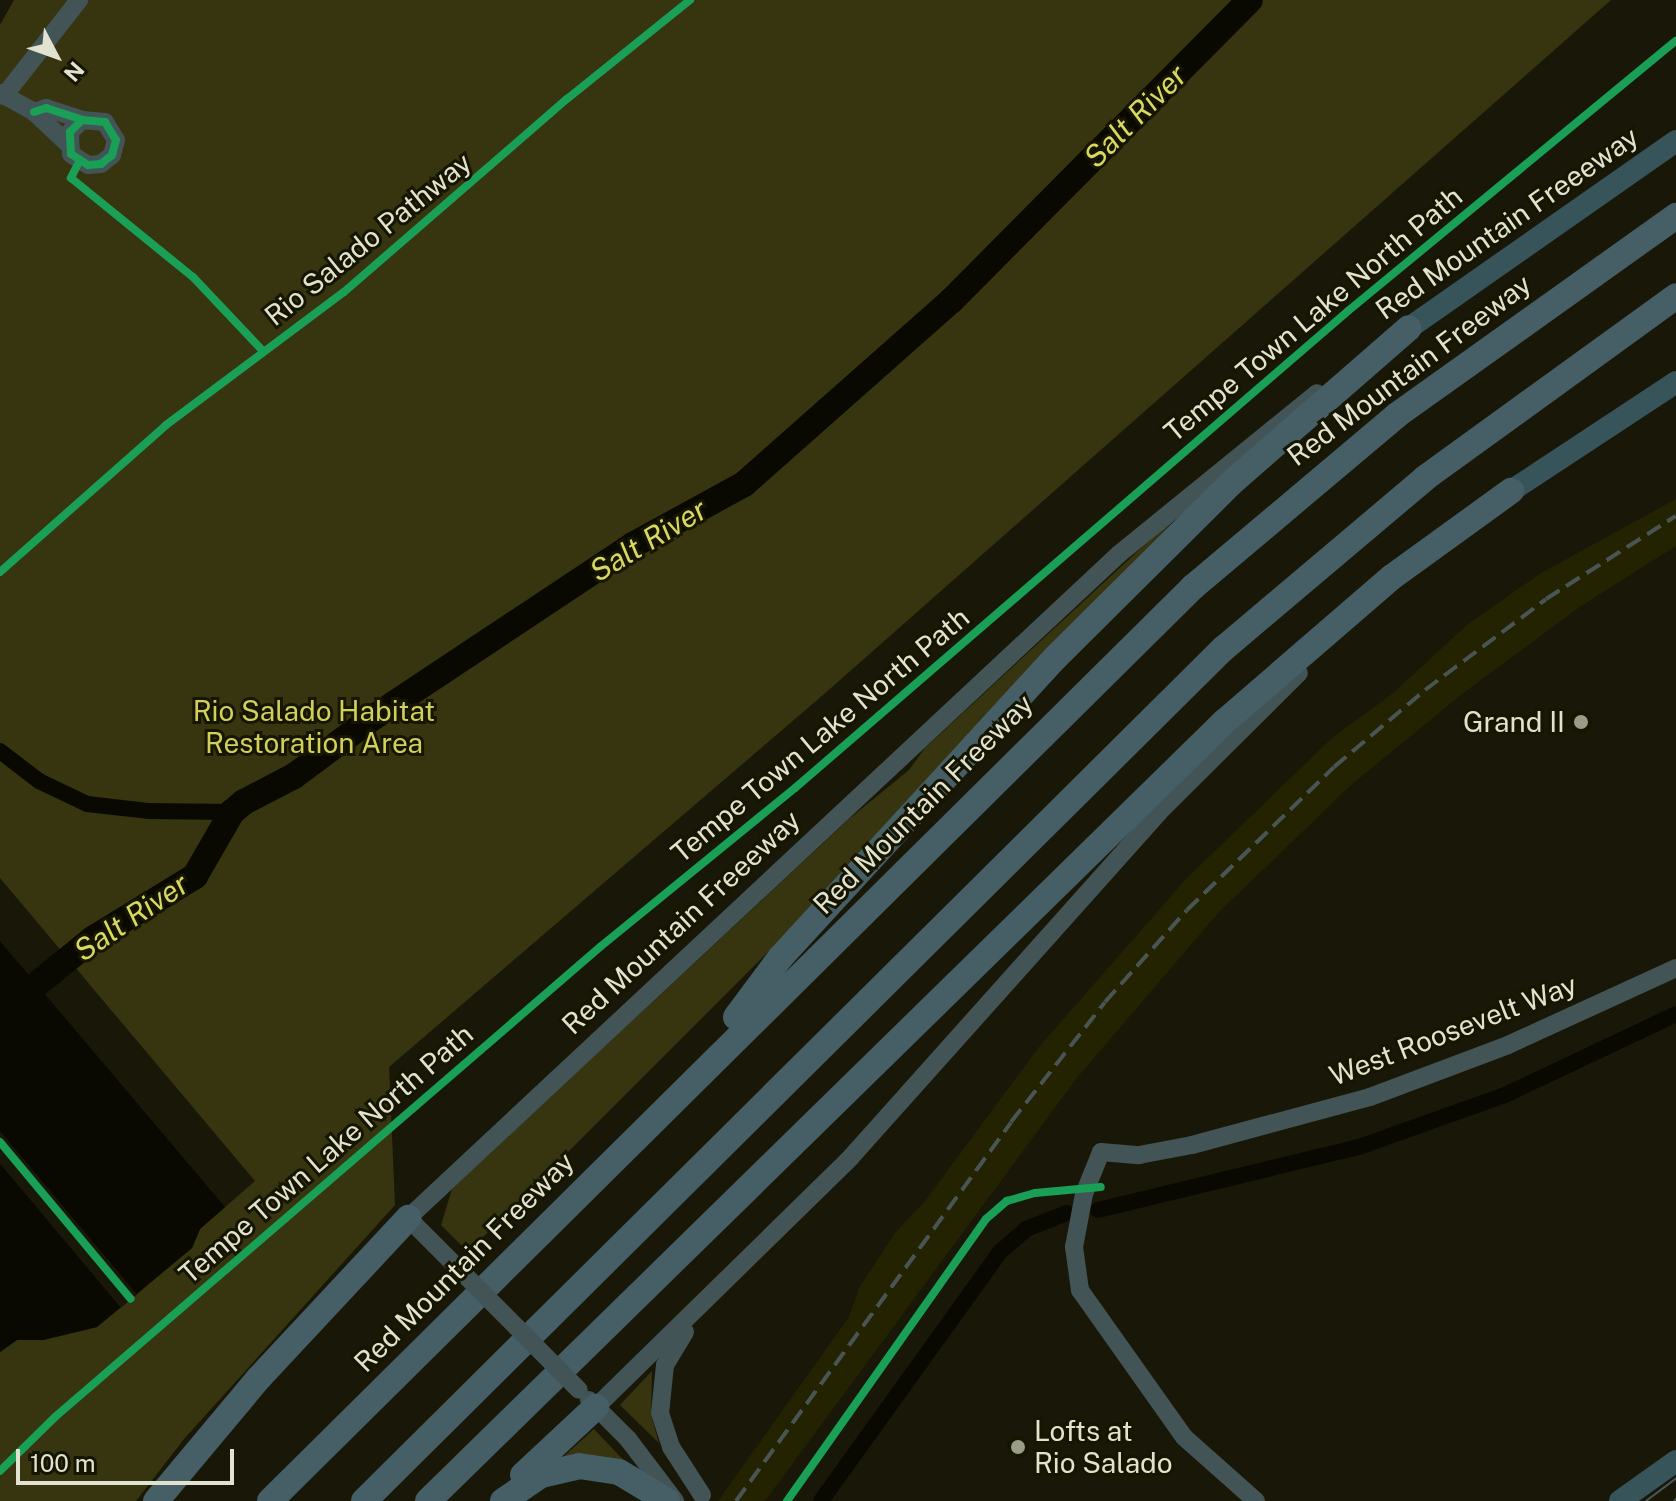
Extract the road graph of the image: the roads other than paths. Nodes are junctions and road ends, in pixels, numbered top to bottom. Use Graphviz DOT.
graph roads {
  1 [pos="79,0"];
  2 [pos="2,94"];
  3 [pos="34,112"];
  4 [pos="82,120"];
  5 [pos="1676,141"];
  6 [pos="68,144"];
  7 [pos="1676,216"];
  8 [pos="1676,296"];
  9 [pos="1409,328"];
  10 [pos="1676,382"];
  11 [pos="1511,491"];
  12 [pos="1676,968"];
  13 [pos="684,1089"];
  14 [pos="408,1218"];
  15 [pos="760,1250"];
  16 [pos="587,1398"];
  17 [pos="628,1439"];
  18 [pos="1676,1461"];
  19 [pos="706,1498"];
  20 [pos="156,1501"];
  21 [pos="270,1501"];
  22 [pos="364,1501"];
  23 [pos="428,1501"];
  24 [pos="501,1501"];
  25 [pos="667,1501"];
  26 [pos="675,1501"];
  27 [pos="1256,1501"];
  28 [pos="1620,1501"];
  1 -- 2 [label="street"];
  2 -- 3 [label="street"];
  3 -- 4 [label="street"];
  3 -- 6 [label="street"];
  4 -- 6 [label="street"];
  4 -- 6 [label="street"];
  5 -- 9 [label="main road, Red Mountain Freeeway"];
  7 -- 13 [label="highway, Red Mountain Freeway"];
  8 -- 22 [label="highway"];
  9 -- 13 [label="highway"];
  9 -- 14 [label="street, Red Mountain Freeeway"];
  10 -- 11 [label="main road"];
  11 -- 15 [label="street"];
  11 -- 23 [label="highway"];
  12 -- 27 [label="street, West Roosevelt Way"];
  13 -- 21 [label="highway, Red Mountain Freeway"];
  14 -- 16 [label="street, bridge"];
  14 -- 20 [label="highway"];
  15 -- 16 [label="street"];
  15 -- 19 [label="street"];
  16 -- 17 [label="street"];
  16 -- 24 [label="highway"];
  17 -- 19 [label="street"];
  17 -- 26 [label="street"];
  18 -- 28 [label="main road"];
  24 -- 25 [label="highway"];
}
